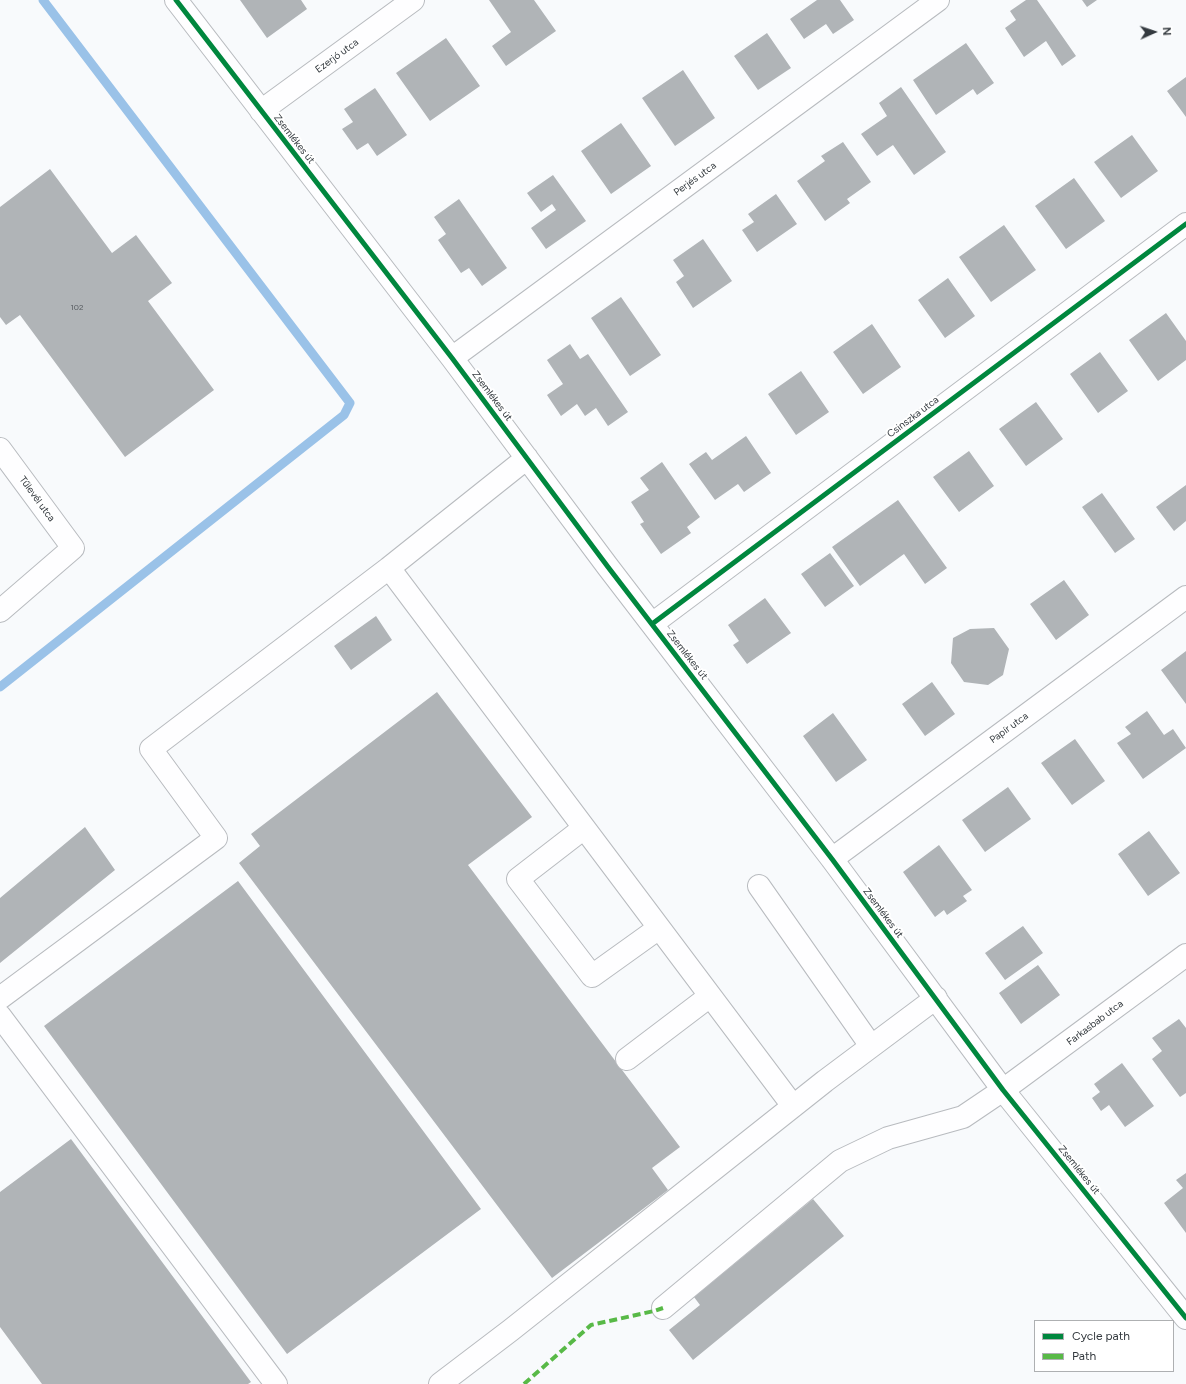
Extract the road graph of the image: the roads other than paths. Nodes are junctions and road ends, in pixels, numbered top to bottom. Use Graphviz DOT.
graph roads {
  1 [pos="176,0"];
  2 [pos="413,0"];
  3 [pos="938,0"];
  4 [pos="261,111"];
  5 [pos="1186,224"];
  6 [pos="452,358"];
  7 [pos="0,449"];
  8 [pos="527,458"];
  9 [pos="389,568"];
  10 [pos="1186,597"];
  11 [pos="0,611"];
  12 [pos="652,624"];
  13 [pos="584,828"];
  14 [pos="832,859"];
  15 [pos="759,886"];
  16 [pos="659,928"];
  17 [pos="1186,955"];
  18 [pos="710,996"];
  19 [pos="0,998"];
  20 [pos="936,998"];
  21 [pos="0,1016"];
  22 [pos="871,1046"];
  23 [pos="627,1059"];
  24 [pos="1003,1090"];
  25 [pos="793,1106"];
  26 [pos="663,1308"];
  27 [pos="1186,1318"];
  28 [pos="276,1384"];
  29 [pos="440,1384"];
  1 -- 4 [label="street, Zsemlékes út"];
  2 -- 4 [label="street, Ezerjó utca"];
  3 -- 6 [label="street, Perjés utca"];
  4 -- 6 [label="street, Zsemlékes út"];
  5 -- 12 [label="street, Csinszka utca"];
  6 -- 8 [label="street, Zsemlékes út"];
  7 -- 11 [label="street, Tűlevél utca"];
  8 -- 9 [label="street"];
  8 -- 12 [label="street, Zsemlékes út"];
  9 -- 13 [label="street"];
  9 -- 19 [label="street"];
  10 -- 14 [label="street, Papír utca"];
  12 -- 14 [label="street, Zsemlékes út"];
  13 -- 16 [label="street"];
  13 -- 16 [label="street"];
  14 -- 20 [label="street, Zsemlékes út"];
  15 -- 22 [label="street"];
  16 -- 18 [label="street"];
  17 -- 24 [label="street, Farkasbab utca"];
  18 -- 23 [label="street"];
  18 -- 25 [label="street"];
  20 -- 22 [label="street"];
  20 -- 24 [label="street, Zsemlékes út"];
  21 -- 28 [label="street"];
  22 -- 25 [label="street"];
  24 -- 26 [label="street, Farkasbab utca"];
  24 -- 27 [label="street, Zsemlékes út"];
  25 -- 29 [label="street"];
}
